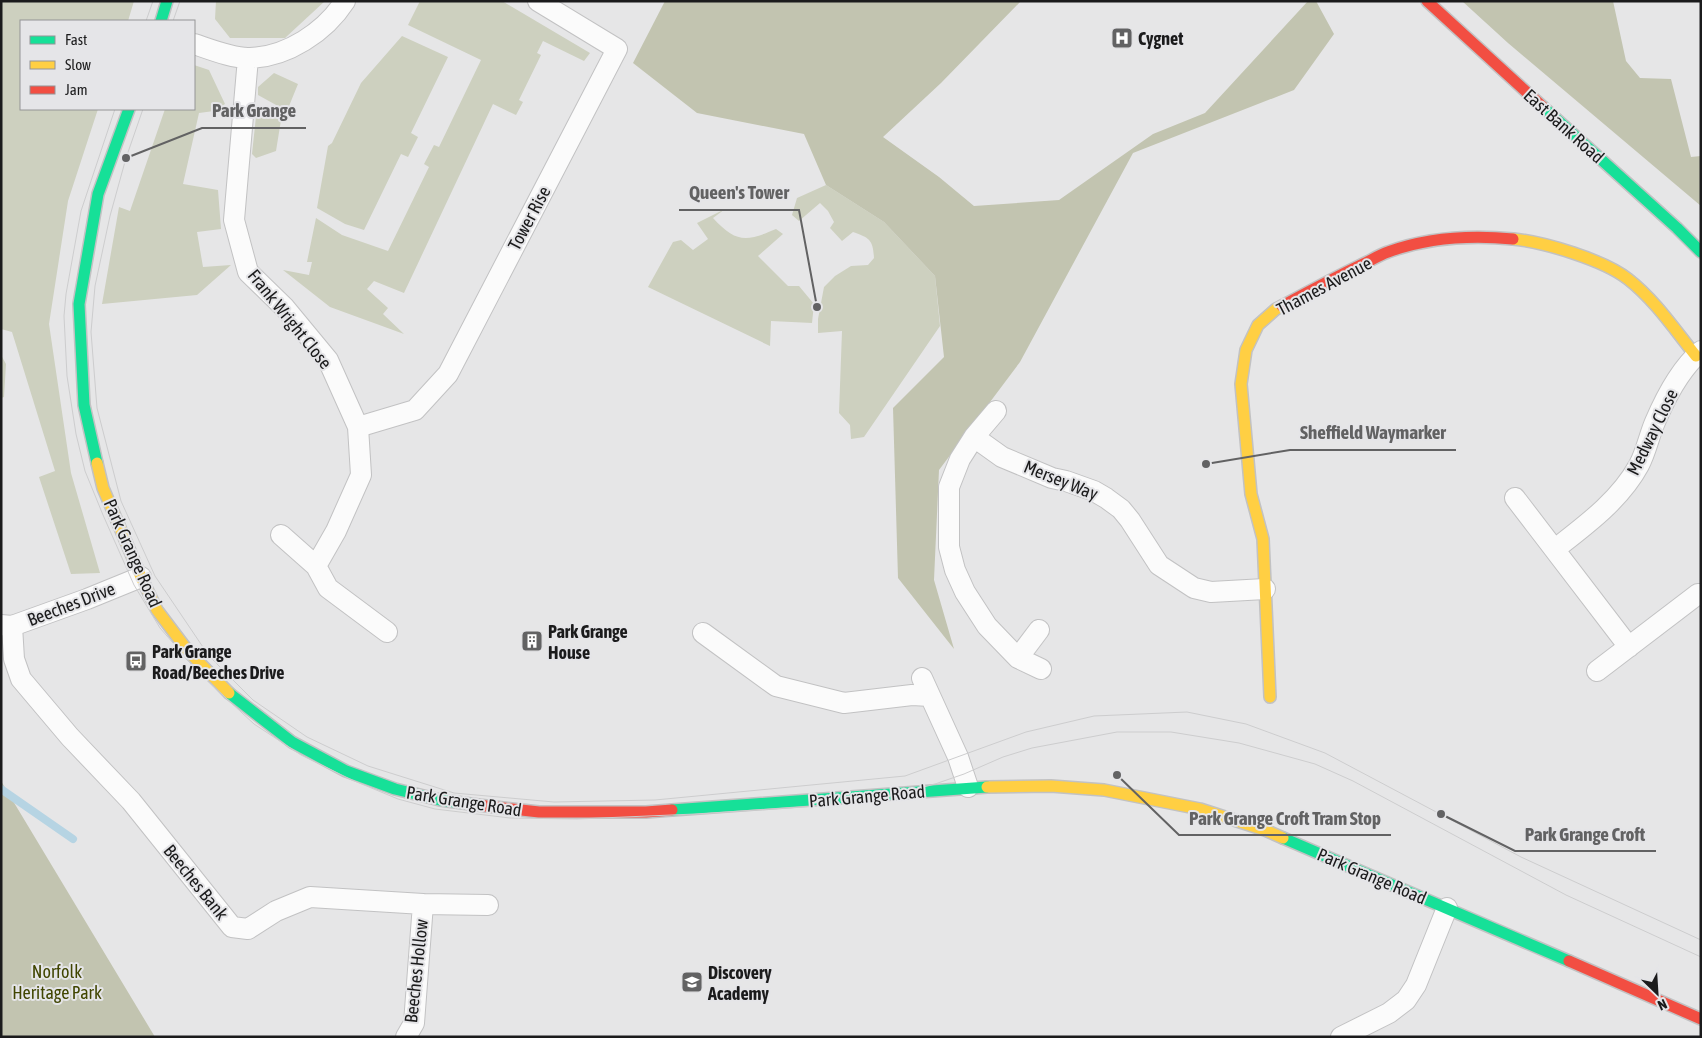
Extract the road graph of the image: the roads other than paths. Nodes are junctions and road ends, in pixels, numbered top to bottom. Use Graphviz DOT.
graph roads {
  1 [pos="168,1"];
  2 [pos="345,1"];
  3 [pos="538,1"];
  4 [pos="1427,1"];
  5 [pos="161,20"];
  6 [pos="195,44"];
  7 [pos="248,58"];
  8 [pos="129,110"];
  9 [pos="1701,252"];
  10 [pos="1698,353"];
  11 [pos="996,411"];
  12 [pos="358,426"];
  13 [pos="974,437"];
  14 [pos="1516,498"];
  15 [pos="281,535"];
  16 [pos="1555,549"];
  17 [pos="316,566"];
  18 [pos="141,577"];
  19 [pos="1265,589"];
  20 [pos="1698,594"];
  21 [pos="7,626"];
  22 [pos="1039,630"];
  23 [pos="386,632"];
  24 [pos="703,632"];
  25 [pos="1629,647"];
  26 [pos="1018,658"];
  27 [pos="1041,669"];
  28 [pos="1597,671"];
  29 [pos="1270,697"];
  30 [pos="968,787"];
  31 [pos="422,904"];
  32 [pos="488,905"];
  33 [pos="1447,908"];
  34 [pos="1701,1019"];
  35 [pos="406,1037"];
  36 [pos="1341,1037"];
  1 -- 5 [label="street"];
  2 -- 7 [label="street"];
  3 -- 12 [label="street, Tower Rise"];
  4 -- 9 [label="street, East Bank Road"];
  6 -- 7 [label="street"];
  7 -- 12 [label="street, Frank Wright Close"];
  8 -- 18 [label="street, Park Grange Road"];
  10 -- 16 [label="street, Medway Close"];
  10 -- 19 [label="street, Thames Avenue"];
  11 -- 13 [label="street"];
  12 -- 17 [label="street, Frank Wright Close"];
  13 -- 19 [label="street, Mersey Way"];
  13 -- 26 [label="street"];
  14 -- 16 [label="street"];
  15 -- 17 [label="street"];
  16 -- 25 [label="street"];
  17 -- 23 [label="street"];
  18 -- 21 [label="street, Beeches Drive"];
  18 -- 30 [label="street, Park Grange Road"];
  19 -- 29 [label="street, Thames Avenue"];
  20 -- 25 [label="street"];
  21 -- 31 [label="street, Beeches Bank"];
  22 -- 26 [label="street"];
  24 -- 30 [label="street"];
  25 -- 28 [label="street"];
  26 -- 27 [label="street"];
  30 -- 33 [label="street, Park Grange Road"];
  31 -- 32 [label="street, Beeches Bank"];
  31 -- 35 [label="street, Beeches Hollow"];
  33 -- 34 [label="street, Park Grange Road"];
  33 -- 36 [label="street"];
}
